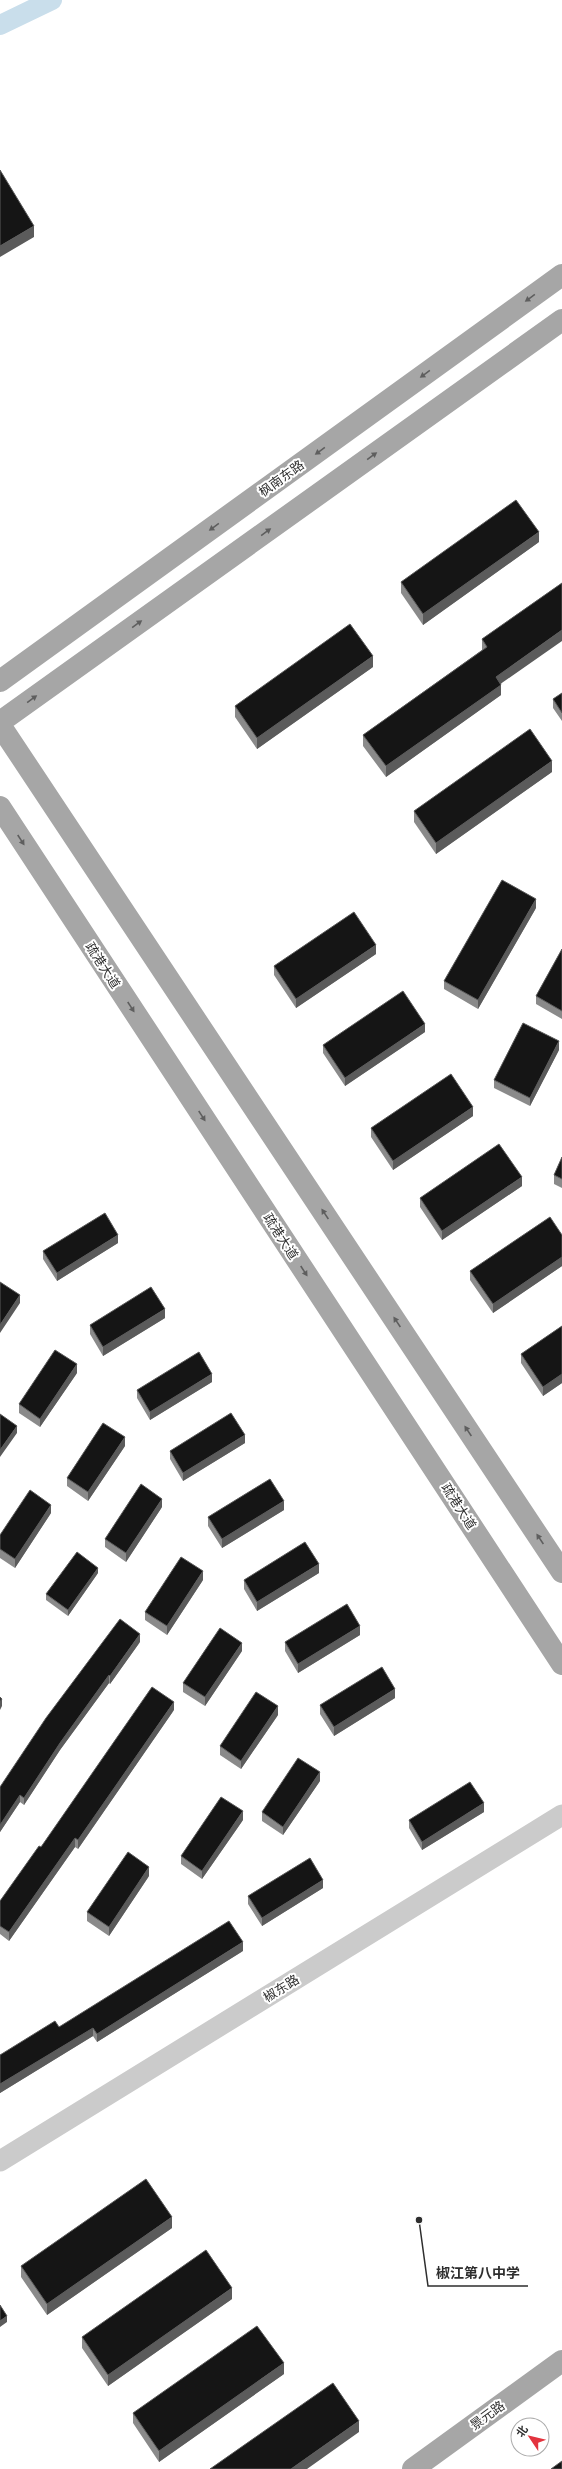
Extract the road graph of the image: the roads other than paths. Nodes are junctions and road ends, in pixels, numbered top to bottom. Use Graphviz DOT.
graph roads {
  1 [pos="562,276"];
  2 [pos="562,320"];
  3 [pos="0,681"];
  4 [pos="0,722"];
  5 [pos="0,725"];
  6 [pos="0,807"];
  7 [pos="562,1572"];
  8 [pos="562,1664"];
  9 [pos="562,1815"];
  10 [pos="0,2161"];
  11 [pos="562,2361"];
  12 [pos="413,2469"];
  1 -- 3 [label="main road, 枫南东路, one-way"];
  4 -- 2 [label="main road, one-way"];
  7 -- 5 [label="main road, one-way"];
  6 -- 8 [label="main road, 疏港大道, one-way"];
  9 -- 10 [label="street, 椒东路"];
  11 -- 12 [label="main road, 景元路"];
}
